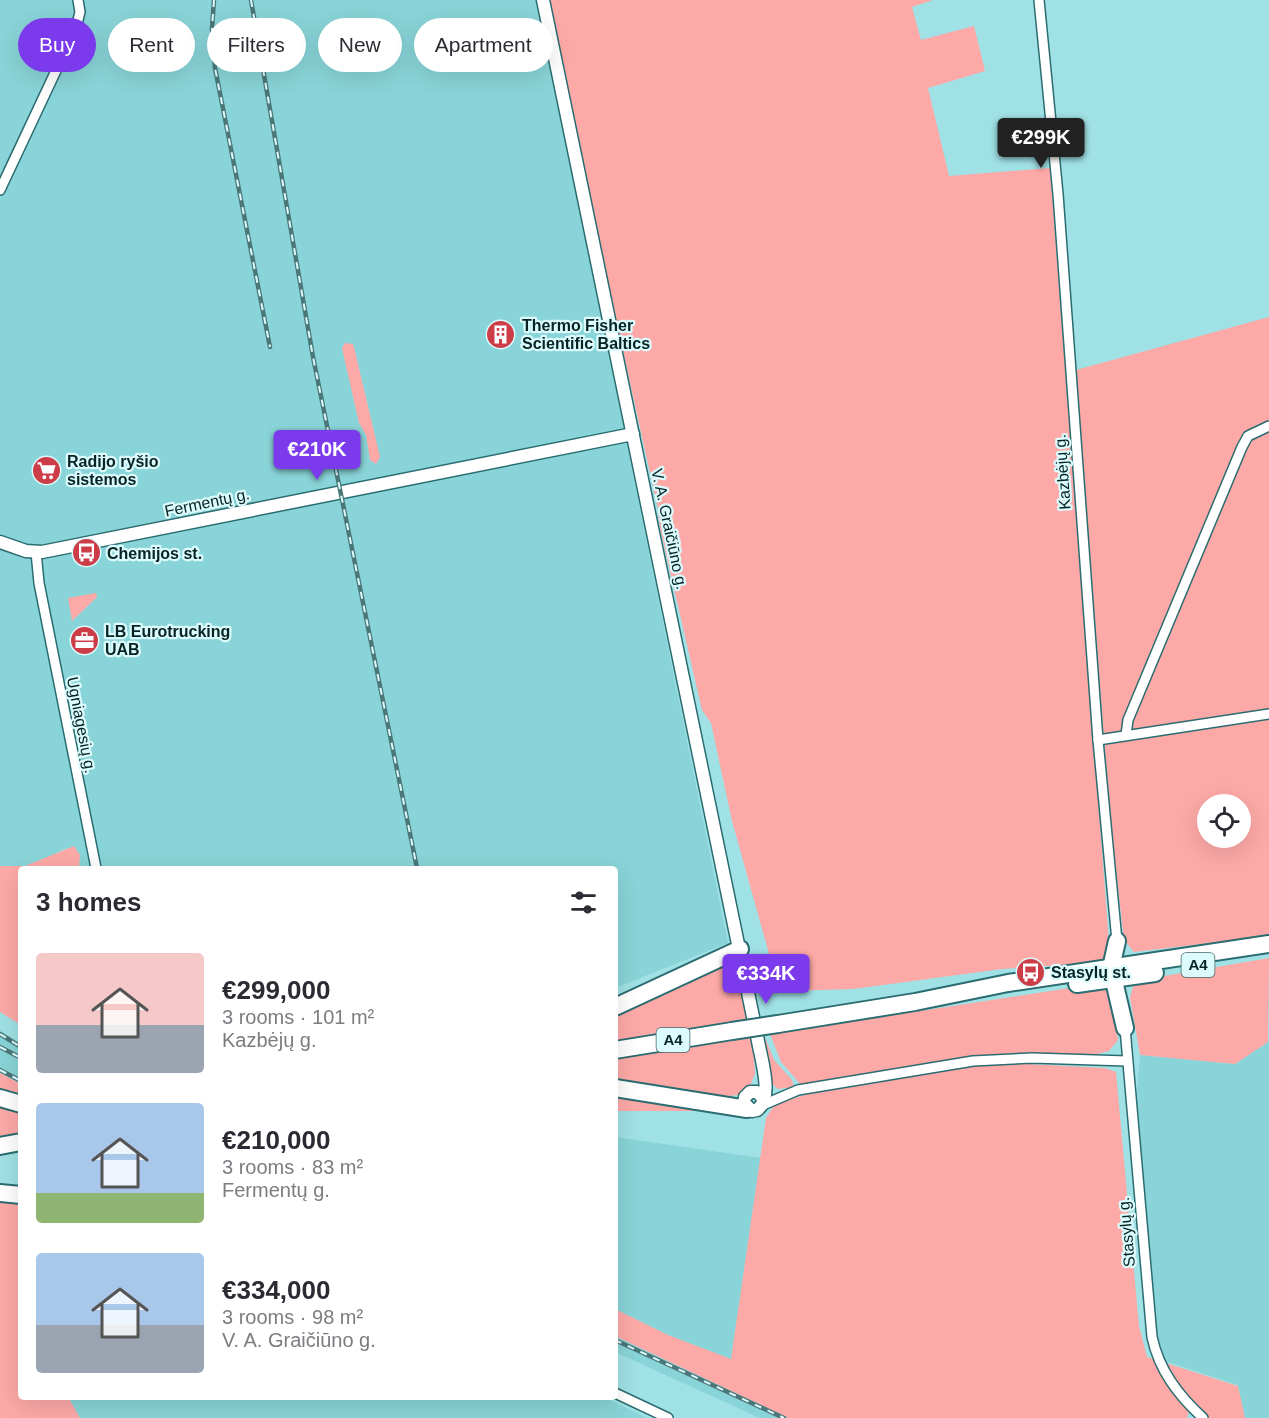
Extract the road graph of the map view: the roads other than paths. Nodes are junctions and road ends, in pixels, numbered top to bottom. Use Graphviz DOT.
graph roads {
  1 [pos="78,0"];
  2 [pos="543,0"];
  3 [pos="1039,0"];
  4 [pos="0,190"];
  5 [pos="1269,426"];
  6 [pos="633,434"];
  7 [pos="0,542"];
  8 [pos="36,552"];
  9 [pos="1269,714"];
  10 [pos="1126,735"];
  11 [pos="1098,740"];
  12 [pos="96,866"];
  13 [pos="1116,941"];
  14 [pos="1269,944"];
  15 [pos="740,949"];
  16 [pos="1269,952"];
  17 [pos="1119,972"];
  18 [pos="618,1006"];
  19 [pos="1125,1028"];
  20 [pos="618,1050"];
  21 [pos="1127,1061"];
  22 [pos="618,1088"];
  23 [pos="0,1098"];
  24 [pos="757,1098"];
  25 [pos="18,1103"];
  26 [pos="18,1143"];
  27 [pos="0,1146"];
  28 [pos="0,1193"];
  29 [pos="18,1195"];
  30 [pos="618,1394"];
  31 [pos="668,1418"];
  32 [pos="1203,1418"];
  1 -- 4 [label="street"];
  2 -- 6 [label="main road, V. A. Graičiūno g."];
  3 -- 11 [label="street, Kazbėjų g."];
  5 -- 10 [label="street"];
  6 -- 8 [label="main road, Fermentų g."];
  6 -- 15 [label="main road, V. A. Graičiūno g."];
  7 -- 8 [label="main road, Fermentų g."];
  8 -- 12 [label="street, Ugniagesių g."];
  9 -- 10 [label="street"];
  10 -- 11 [label="street"];
  11 -- 13 [label="street, Kazbėjų g."];
  13 -- 17 [label="highway"];
  14 -- 17 [label="highway, A4"];
  15 -- 18 [label="highway"];
  15 -- 24 [label="main road, V. A. Graičiūno g."];
  16 -- 17 [label="highway, A4"];
  17 -- 19 [label="highway"];
  17 -- 20 [label="highway, A4, bridge"];
  19 -- 21 [label="street, Stasylų g."];
  21 -- 24 [label="street"];
  21 -- 32 [label="street, Stasylų g."];
  22 -- 24 [label="highway"];
  23 -- 25 [label="highway"];
  26 -- 27 [label="highway"];
  28 -- 29 [label="highway"];
  30 -- 31 [label="street"];
}
